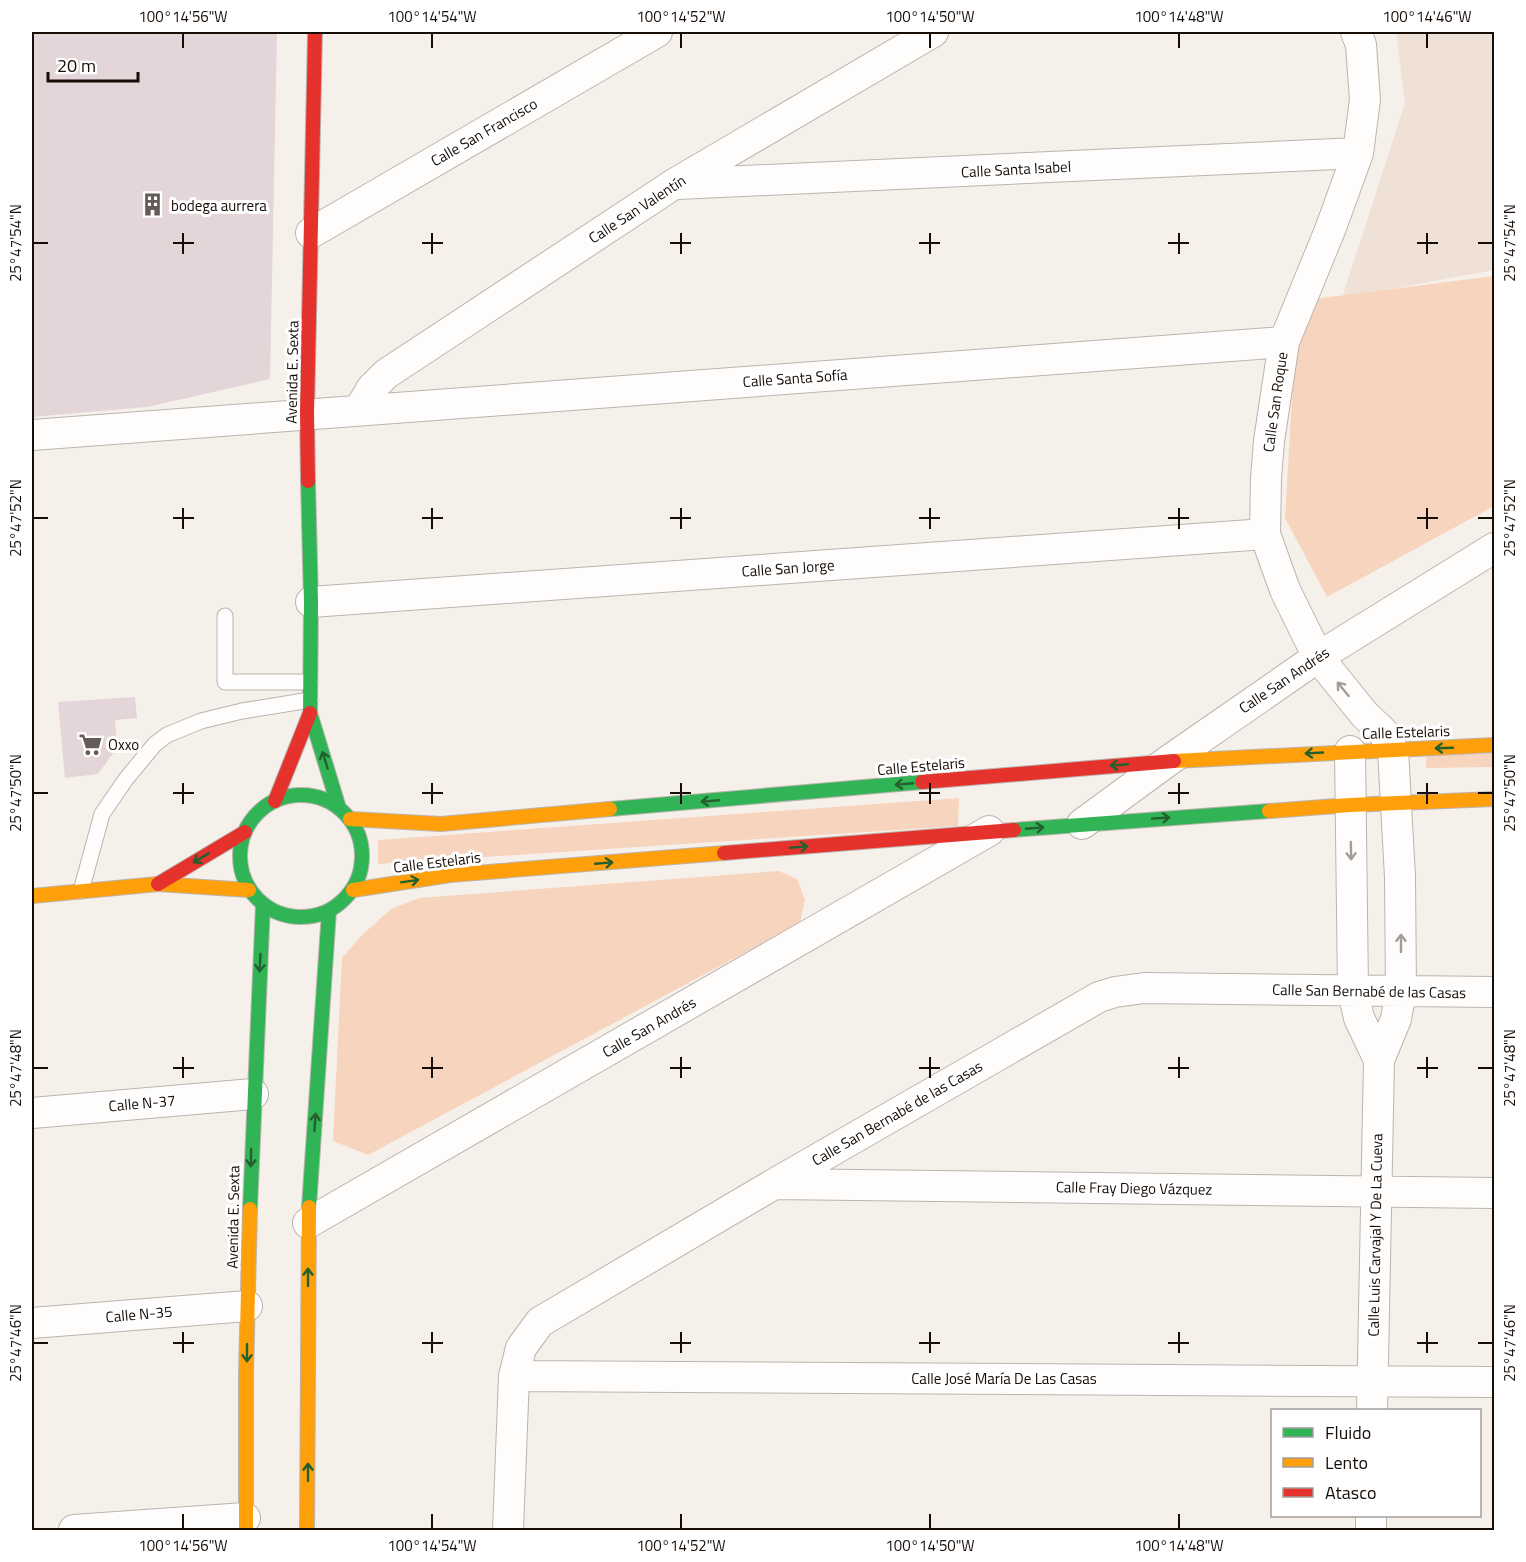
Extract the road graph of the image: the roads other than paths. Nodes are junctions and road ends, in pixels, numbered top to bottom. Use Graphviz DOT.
graph roads {
  1 [pos="315,32"];
  2 [pos="657,32"];
  3 [pos="933,32"];
  4 [pos="1356,32"];
  5 [pos="1358,153"];
  6 [pos="674,184"];
  7 [pos="311,233"];
  8 [pos="1284,342"];
  9 [pos="359,410"];
  10 [pos="307,413"];
  11 [pos="32,435"];
  12 [pos="1265,534"];
  13 [pos="1494,548"];
  14 [pos="311,602"];
  15 [pos="225,616"];
  16 [pos="1318,657"];
  17 [pos="310,682"];
  18 [pos="310,707"];
  19 [pos="1494,746"];
  20 [pos="1393,750"];
  21 [pos="1350,751"];
  22 [pos="1168,760"];
  23 [pos="1494,799"];
  24 [pos="275,801"];
  25 [pos="1396,803"];
  26 [pos="1350,805"];
  27 [pos="339,808"];
  28 [pos="350,819"];
  29 [pos="1082,824"];
  30 [pos="989,831"];
  31 [pos="244,832"];
  32 [pos="158,884"];
  33 [pos="249,890"];
  34 [pos="352,890"];
  35 [pos="81,891"];
  36 [pos="32,896"];
  37 [pos="263,904"];
  38 [pos="329,911"];
  39 [pos="1353,991"];
  40 [pos="1401,991"];
  41 [pos="1494,992"];
  42 [pos="1378,1060"];
  43 [pos="253,1094"];
  44 [pos="32,1113"];
  45 [pos="774,1184"];
  46 [pos="1376,1191"];
  47 [pos="1494,1193"];
  48 [pos="308,1223"];
  49 [pos="247,1306"];
  50 [pos="32,1323"];
  51 [pos="514,1376"];
  52 [pos="1372,1380"];
  53 [pos="1494,1382"];
  54 [pos="1372,1409"];
  55 [pos="245,1524"];
  56 [pos="74,1530"];
  57 [pos="307,1530"];
  58 [pos="508,1530"];
  1 -- 7 [label="street, Avenida E. Sexta"];
  2 -- 7 [label="street, Calle San Francisco"];
  3 -- 6 [label="street, Calle San Valentín"];
  4 -- 5 [label="street, Calle San Roque"];
  5 -- 6 [label="street, Calle Santa Isabel"];
  5 -- 8 [label="street, Calle San Roque"];
  6 -- 9 [label="street, Calle San Valentín"];
  7 -- 10 [label="street, Avenida E. Sexta"];
  8 -- 9 [label="street, Calle Santa Sofía"];
  8 -- 12 [label="street, Calle San Roque"];
  9 -- 10 [label="street, Calle Santa Sofía"];
  10 -- 11 [label="street, Calle Santa Sofía"];
  10 -- 14 [label="street, Avenida E. Sexta"];
  12 -- 14 [label="street, Calle San Jorge"];
  12 -- 16 [label="street, Calle San Roque"];
  13 -- 16 [label="street, Calle San Andrés"];
  14 -- 17 [label="street, Avenida E. Sexta"];
  15 -- 17 [label="lane"];
  20 -- 16 [label="street, Calle San Roque, one-way"];
  16 -- 22 [label="street, Calle San Andrés"];
  17 -- 18 [label="street, Avenida E. Sexta"];
  18 -- 24 [label="street, Avenida E. Sexta"];
  27 -- 18 [label="street, Avenida E. Sexta, one-way"];
  18 -- 35 [label="lane"];
  19 -- 20 [label="street, Calle Estelaris, one-way"];
  20 -- 21 [label="street, Calle Estelaris"];
  20 -- 25 [label="street, Calle Luis Carvajal Y De La Cueva"];
  21 -- 22 [label="street, Calle Estelaris, one-way"];
  21 -- 26 [label="street, Calle Luis Carvajal Y De La Cueva"];
  22 -- 28 [label="street, Calle Estelaris, one-way"];
  22 -- 29 [label="street, Calle San Andrés"];
  23 -- 25 [label="street, Calle Estelaris"];
  24 -- 27 [label="street"];
  24 -- 31 [label="street"];
  25 -- 26 [label="street, Calle Estelaris"];
  40 -- 25 [label="street, Calle Luis Carvajal Y De La Cueva, one-way"];
  29 -- 26 [label="street, Calle Estelaris, one-way"];
  26 -- 39 [label="street, Calle Luis Carvajal Y De La Cueva, one-way"];
  27 -- 28 [label="street"];
  28 -- 34 [label="street"];
  30 -- 29 [label="street, Calle Estelaris, one-way"];
  34 -- 30 [label="street, Calle Estelaris, one-way"];
  30 -- 48 [label="street, Calle San Andrés"];
  31 -- 32 [label="street, one-way"];
  31 -- 33 [label="street"];
  32 -- 33 [label="street"];
  32 -- 35 [label="street"];
  33 -- 37 [label="street"];
  34 -- 38 [label="street"];
  35 -- 36 [label="street"];
  37 -- 38 [label="street"];
  37 -- 43 [label="street, Avenida E. Sexta, one-way"];
  48 -- 38 [label="street, one-way"];
  39 -- 40 [label="street, Calle San Bernabé de las Casas"];
  39 -- 42 [label="street, Calle Luis Carvajal Y De La Cueva"];
  39 -- 45 [label="street, Calle San Bernabé de las Casas"];
  40 -- 41 [label="street, Calle San Bernabé de las Casas"];
  40 -- 42 [label="street, Calle Luis Carvajal Y De La Cueva"];
  42 -- 46 [label="street, Calle Luis Carvajal Y De La Cueva"];
  43 -- 44 [label="street, Calle N-37"];
  43 -- 49 [label="street, Avenida E. Sexta, one-way"];
  45 -- 46 [label="street, Calle Fray Diego Vázquez"];
  45 -- 51 [label="street, Calle San Bernabé de las Casas"];
  46 -- 47 [label="street, Calle Fray Diego Vázquez"];
  46 -- 52 [label="street, Calle Luis Carvajal Y De La Cueva"];
  57 -- 48 [label="street, one-way"];
  49 -- 50 [label="street, Calle N-35"];
  49 -- 55 [label="street, Avenida E. Sexta, one-way"];
  51 -- 52 [label="street, Calle José María De Las Casas"];
  51 -- 58 [label="street, Calle San Bernabé de las Casas"];
  52 -- 53 [label="street, Calle José María De Las Casas"];
  52 -- 54 [label="street, Calle Luis Carvajal Y De La Cueva"];
  55 -- 56 [label="street"];
}
